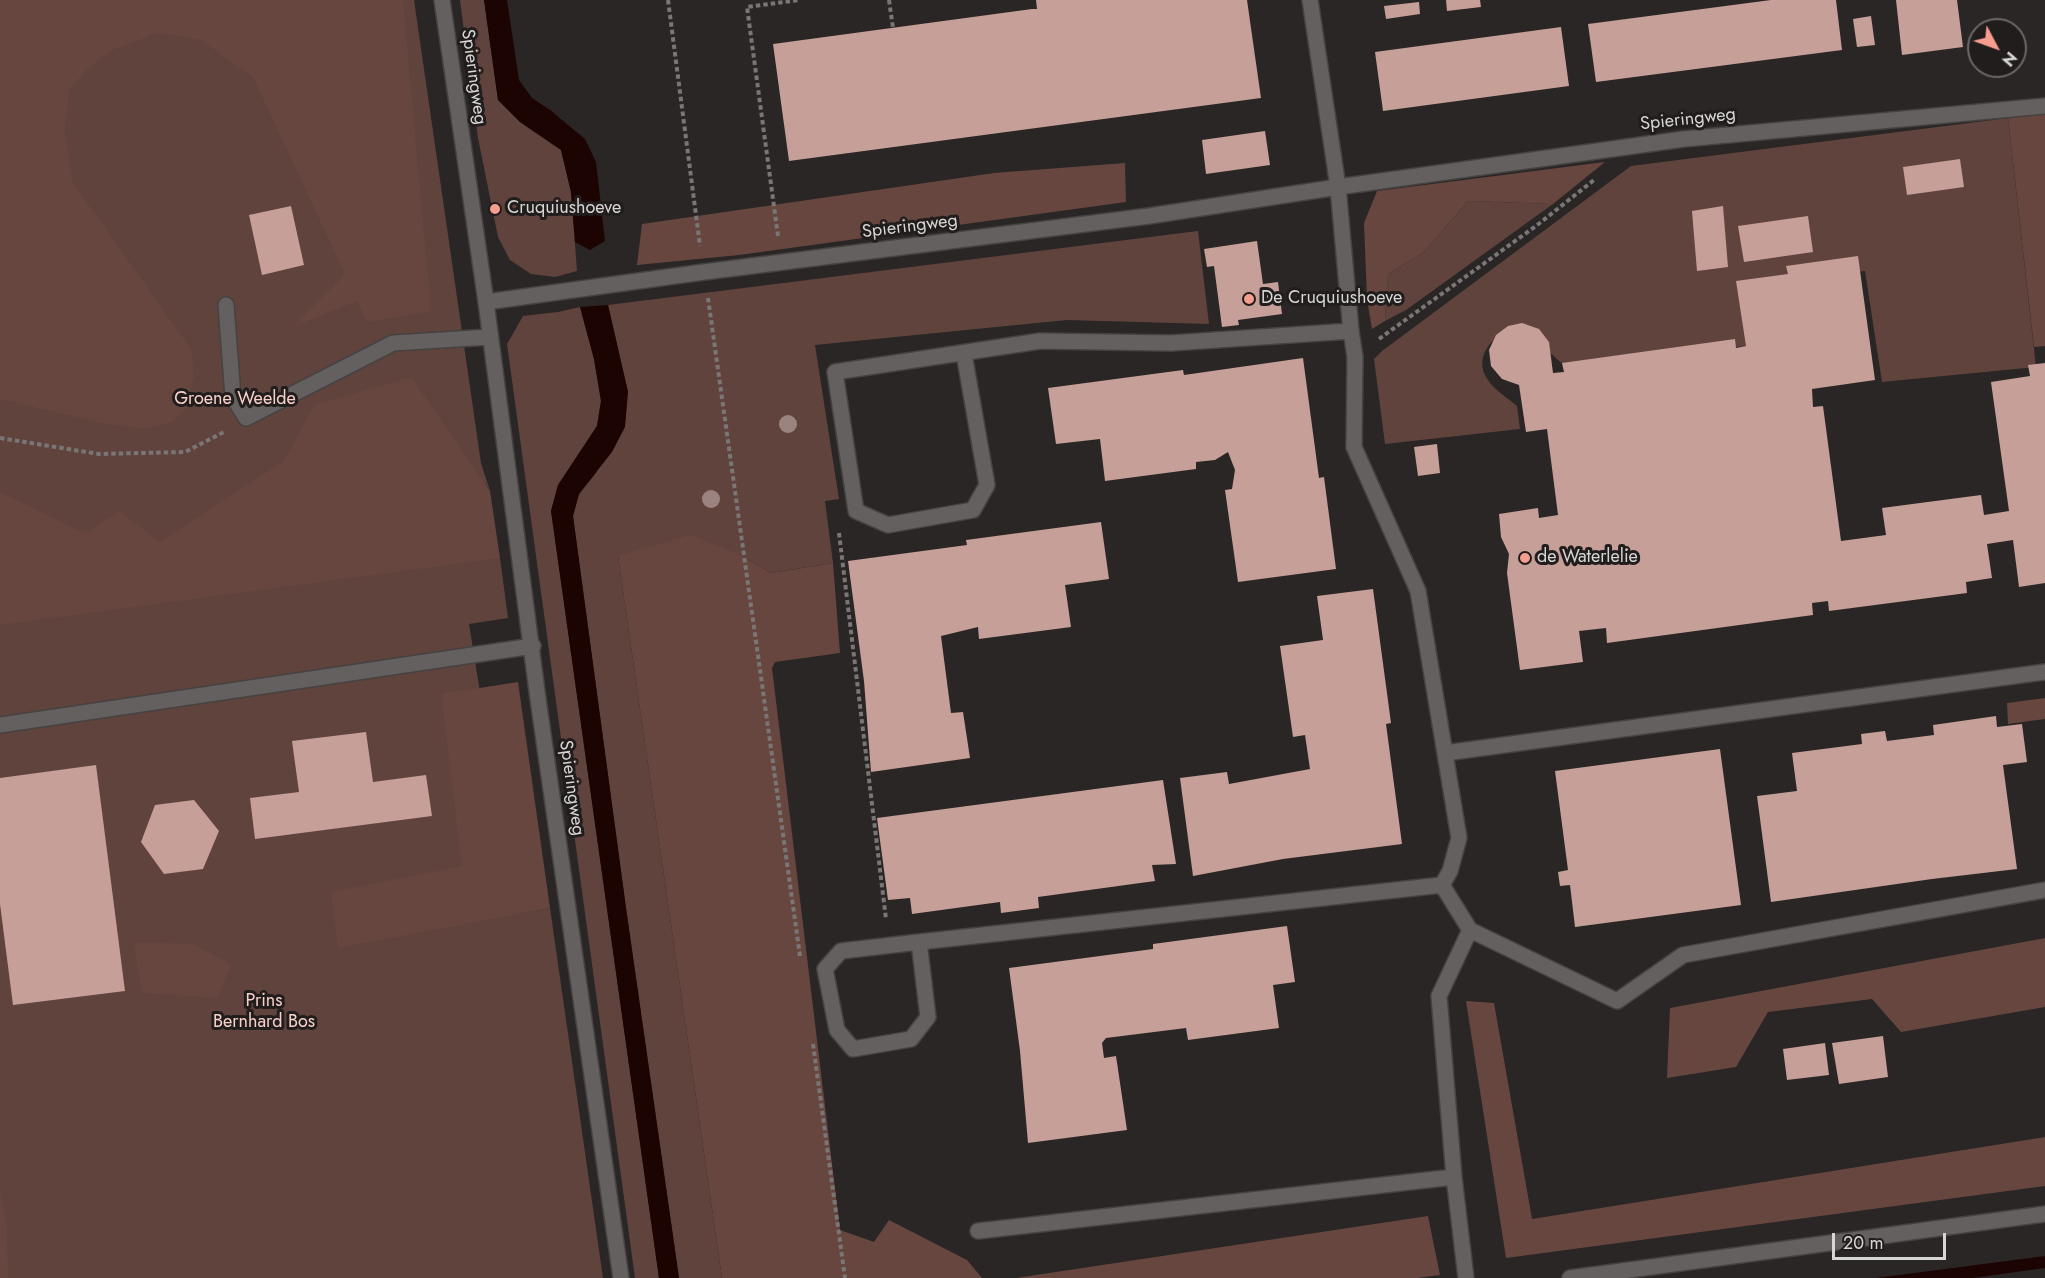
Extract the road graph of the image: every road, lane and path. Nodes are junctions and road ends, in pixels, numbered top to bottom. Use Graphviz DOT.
graph roads {
  1 [pos="442,0"];
  2 [pos="668,0"];
  3 [pos="799,0"];
  4 [pos="889,0"];
  5 [pos="1310,0"];
  6 [pos="775,2"];
  7 [pos="893,28"];
  8 [pos="2045,106"];
  9 [pos="1600,175"];
  10 [pos="1338,186"];
  11 [pos="782,262"];
  12 [pos="704,272"];
  13 [pos="486,302"];
  14 [pos="226,305"];
  15 [pos="1351,331"];
  16 [pos="490,337"];
  17 [pos="964,354"];
  18 [pos="1355,357"];
  19 [pos="246,418"];
  20 [pos="0,438"];
  21 [pos="856,511"];
  22 [pos="532,646"];
  23 [pos="2045,672"];
  24 [pos="0,725"];
  25 [pos="1445,753"];
  26 [pos="1442,885"];
  27 [pos="2045,890"];
  28 [pos="1470,930"];
  29 [pos="919,942"];
  30 [pos="889,945"];
  31 [pos="801,958"];
  32 [pos="812,1041"];
  33 [pos="1454,1177"];
  34 [pos="2045,1214"];
  35 [pos="978,1231"];
  36 [pos="621,1278"];
  37 [pos="846,1278"];
  38 [pos="1466,1278"];
  39 [pos="1570,1278"];
  1 -- 13 [label="street, Spieringweg"];
  2 -- 12 [label="path"];
  3 -- 6 [label="path"];
  4 -- 7 [label="path"];
  5 -- 10 [label="street"];
  6 -- 11 [label="path"];
  8 -- 10 [label="street, Spieringweg"];
  9 -- 18 [label="path"];
  10 -- 11 [label="street, Spieringweg"];
  10 -- 15 [label="street"];
  11 -- 12 [label="street, Spieringweg"];
  12 -- 13 [label="street, Spieringweg"];
  12 -- 31 [label="path"];
  13 -- 16 [label="street, Spieringweg"];
  14 -- 19 [label="street"];
  15 -- 17 [label="street"];
  15 -- 18 [label="street"];
  16 -- 19 [label="street"];
  16 -- 22 [label="street, Spieringweg"];
  17 -- 21 [label="street"];
  17 -- 21 [label="street"];
  18 -- 25 [label="street"];
  19 -- 20 [label="path"];
  21 -- 30 [label="path"];
  22 -- 24 [label="street"];
  22 -- 36 [label="street, Spieringweg"];
  23 -- 25 [label="street"];
  25 -- 26 [label="street"];
  26 -- 28 [label="street"];
  26 -- 29 [label="street"];
  27 -- 28 [label="street"];
  28 -- 33 [label="street"];
  29 -- 30 [label="street"];
  29 -- 30 [label="street"];
  32 -- 37 [label="path"];
  33 -- 35 [label="street"];
  33 -- 38 [label="street"];
  34 -- 39 [label="street"];
}
